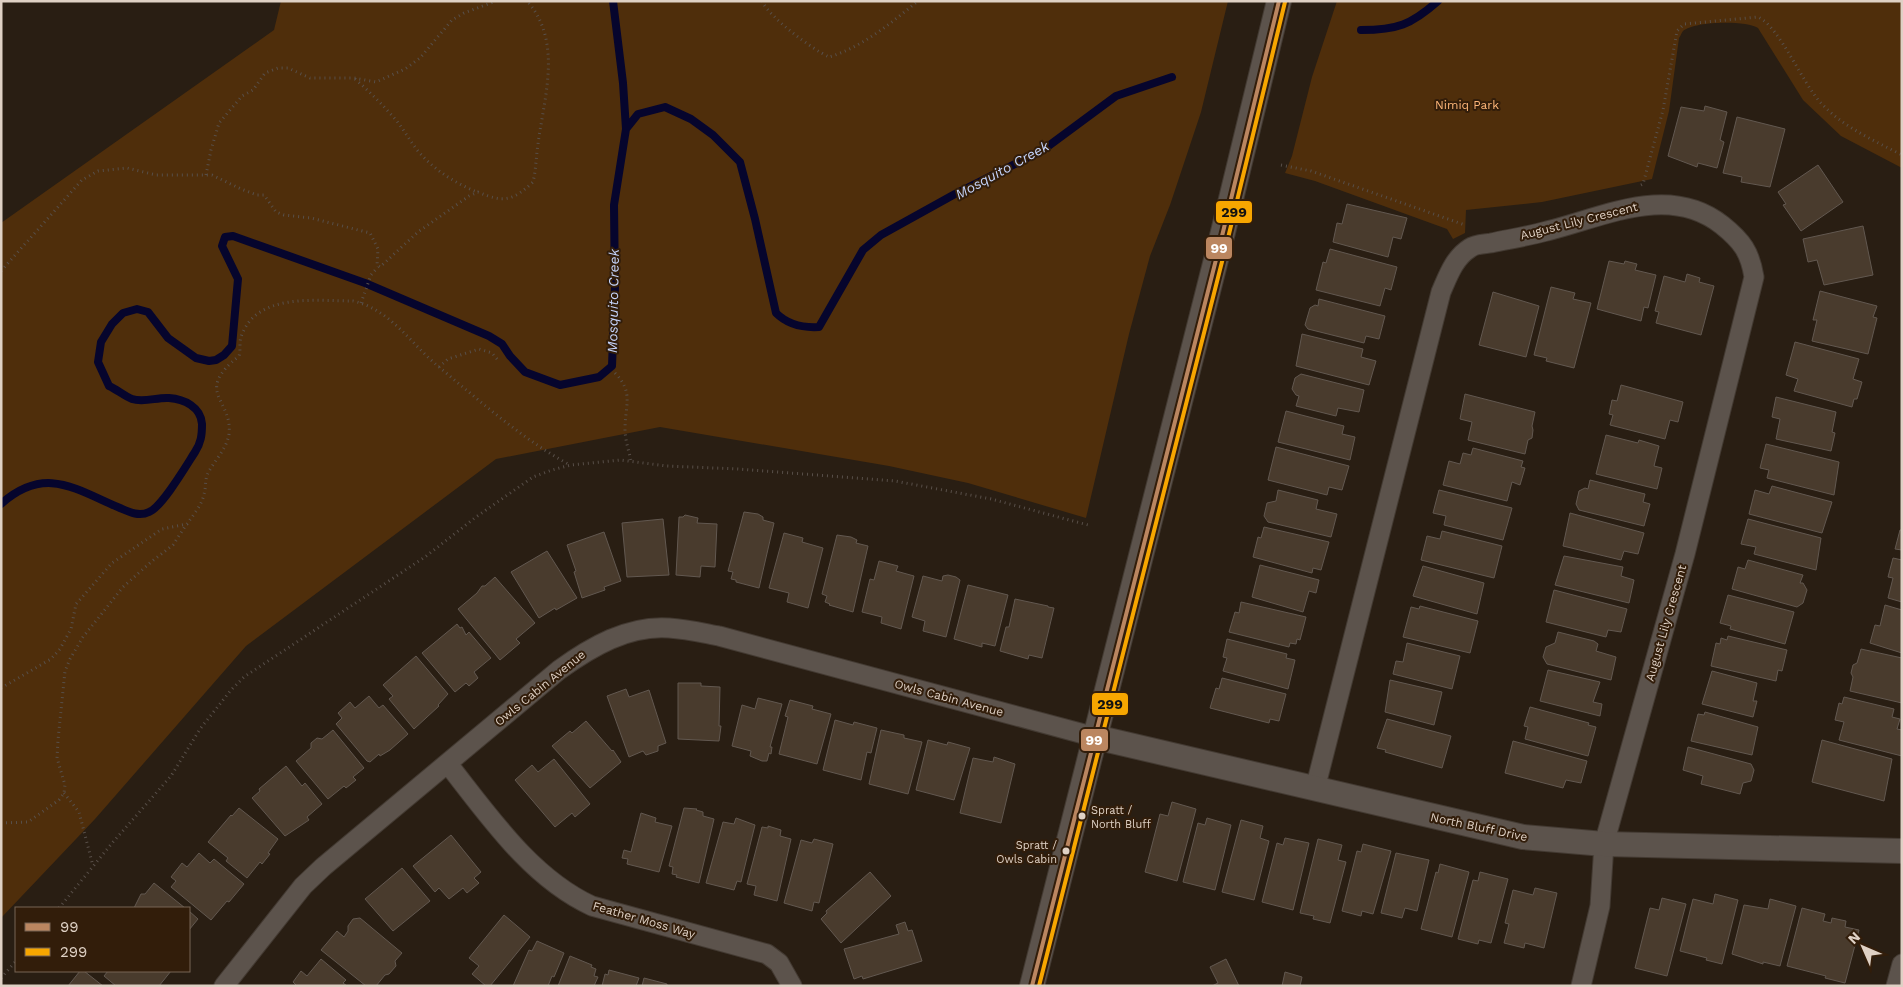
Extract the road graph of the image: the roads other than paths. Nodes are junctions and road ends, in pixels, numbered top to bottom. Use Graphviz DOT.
graph roads {
  1 [pos="1279,1"];
  2 [pos="1095,737"];
  3 [pos="448,764"];
  4 [pos="1315,789"];
  5 [pos="1604,844"];
  6 [pos="1902,851"];
  7 [pos="1902,964"];
  8 [pos="224,986"];
  9 [pos="792,986"];
  10 [pos="1032,986"];
  11 [pos="1581,986"];
  12 [pos="1896,986"];
  1 -- 2 [label="street"];
  2 -- 3 [label="street, Owls Cabin Avenue"];
  2 -- 4 [label="street, North Bluff Drive"];
  2 -- 10 [label="street"];
  3 -- 8 [label="street, Owls Cabin Avenue"];
  3 -- 9 [label="street, Feather Moss Way"];
  4 -- 5 [label="street, North Bluff Drive"];
  4 -- 5 [label="street, August Lily Crescent"];
  5 -- 6 [label="street, North Bluff Drive"];
  5 -- 11 [label="street, August Lily Crescent"];
  7 -- 12 [label="street"];
}
